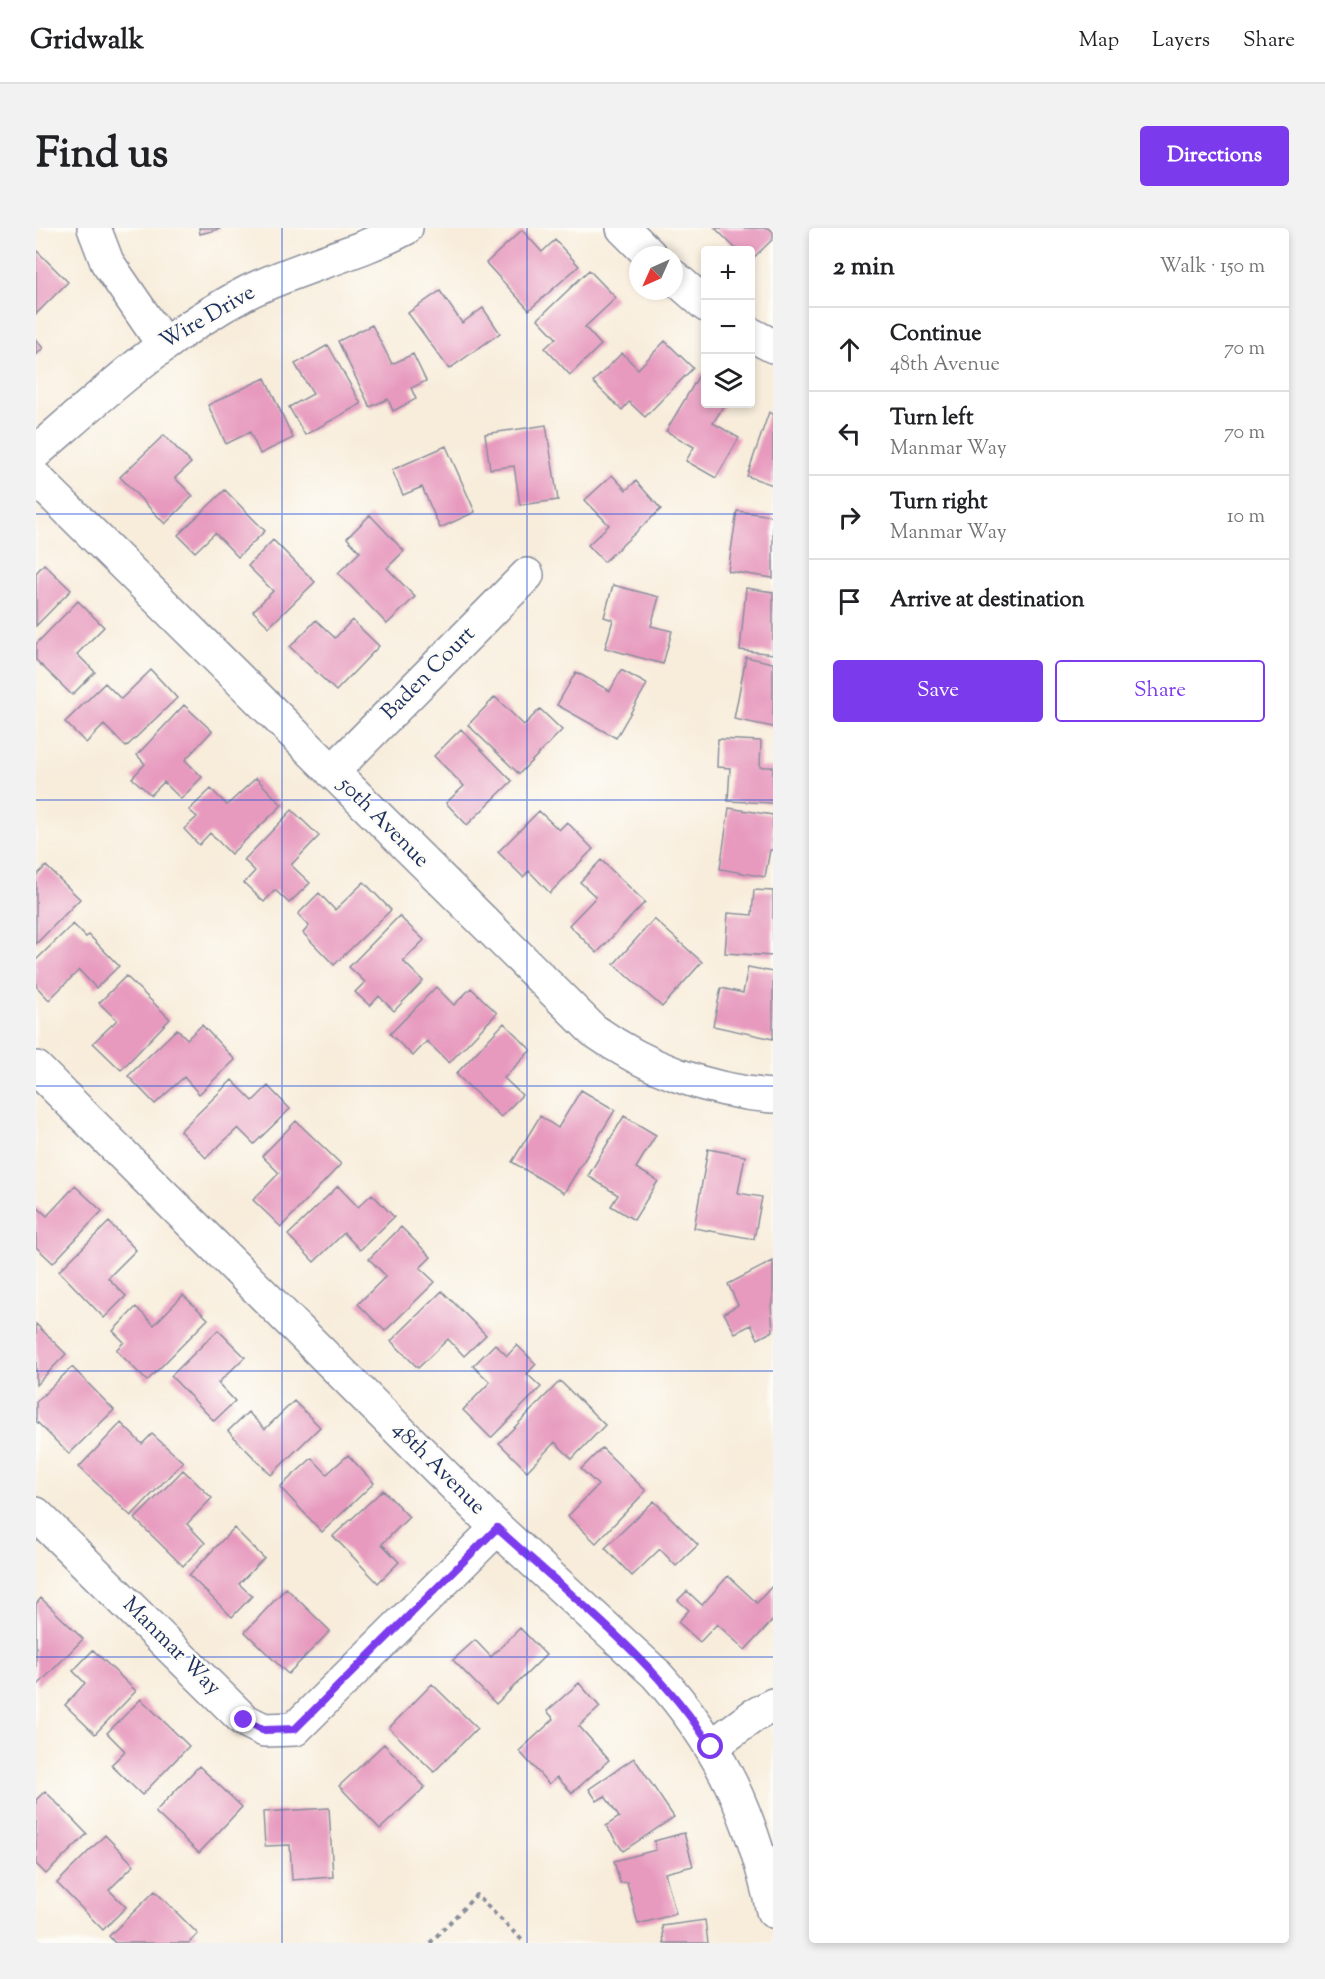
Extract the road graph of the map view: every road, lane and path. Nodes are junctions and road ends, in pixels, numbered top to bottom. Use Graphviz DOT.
graph roads {
  1 [pos="94,228"];
  2 [pos="406,228"];
  3 [pos="623,228"];
  4 [pos="641,246"];
  5 [pos="683,285"];
  6 [pos="701,301"];
  7 [pos="755,337"];
  8 [pos="163,344"];
  9 [pos="773,346"];
  10 [pos="36,452"];
  11 [pos="36,478"];
  12 [pos="527,575"];
  13 [pos="332,772"];
  14 [pos="36,1068"];
  15 [pos="773,1096"];
  16 [pos="36,1514"];
  17 [pos="497,1528"];
  18 [pos="773,1705"];
  19 [pos="711,1747"];
  20 [pos="773,1911"];
  21 [pos="430,1943"];
  22 [pos="525,1943"];
  1 -- 8 [label="street"];
  2 -- 8 [label="street, Wire Drive"];
  3 -- 4 [label="street"];
  5 -- 6 [label="street"];
  7 -- 9 [label="street"];
  8 -- 10 [label="street, Wire Drive"];
  11 -- 13 [label="street, 50th Avenue"];
  12 -- 13 [label="street, Baden Court"];
  13 -- 15 [label="street, 50th Avenue"];
  14 -- 17 [label="street, 48th Avenue"];
  16 -- 17 [label="street, Manmar Way"];
  17 -- 19 [label="street, 48th Avenue"];
  18 -- 19 [label="street"];
  19 -- 20 [label="street, 48th Avenue"];
  21 -- 22 [label="path"];
}
